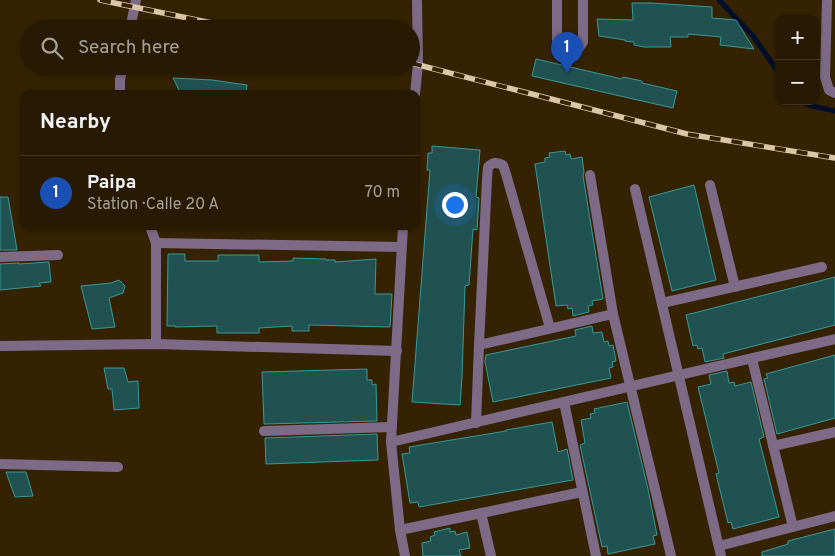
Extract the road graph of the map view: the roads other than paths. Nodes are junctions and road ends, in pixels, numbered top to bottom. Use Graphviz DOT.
graph roads {
  1 [pos="136,0"];
  2 [pos="417,0"];
  3 [pos="557,0"];
  4 [pos="583,0"];
  5 [pos="827,0"];
  6 [pos="132,20"];
  7 [pos="417,20"];
  8 [pos="121,75"];
  9 [pos="417,75"];
  10 [pos="120,90"];
  11 [pos="415,90"];
  12 [pos="832,92"];
  13 [pos="590,175"];
  14 [pos="710,186"];
  15 [pos="635,189"];
  16 [pos="151,230"];
  17 [pos="403,230"];
  18 [pos="156,243"];
  19 [pos="401,247"];
  20 [pos="58,255"];
  21 [pos="0,257"];
  22 [pos="822,267"];
  23 [pos="735,287"];
  24 [pos="662,303"];
  25 [pos="613,314"];
  26 [pos="550,328"];
  27 [pos="835,339"];
  28 [pos="156,344"];
  29 [pos="479,345"];
  30 [pos="0,346"];
  31 [pos="397,351"];
  32 [pos="752,358"];
  33 [pos="679,375"];
  34 [pos="630,387"];
  35 [pos="564,402"];
  36 [pos="476,423"];
  37 [pos="392,427"];
  38 [pos="264,431"];
  39 [pos="835,432"];
  40 [pos="391,442"];
  41 [pos="773,446"];
  42 [pos="0,464"];
  43 [pos="118,467"];
  44 [pos="582,492"];
  45 [pos="481,513"];
  46 [pos="835,516"];
  47 [pos="793,527"];
  48 [pos="400,530"];
  49 [pos="720,551"];
  50 [pos="405,556"];
  51 [pos="491,556"];
  52 [pos="596,556"];
  53 [pos="671,556"];
  1 -- 6 [label="street"];
  2 -- 7 [label="street"];
  3 -- 4 [label="street"];
  5 -- 12 [label="street"];
  8 -- 10 [label="street"];
  9 -- 11 [label="street"];
  13 -- 25 [label="street"];
  14 -- 23 [label="street"];
  15 -- 24 [label="street"];
  16 -- 18 [label="street"];
  17 -- 19 [label="street"];
  18 -- 19 [label="street"];
  18 -- 28 [label="street"];
  19 -- 31 [label="street"];
  20 -- 21 [label="street"];
  22 -- 23 [label="street"];
  23 -- 24 [label="street"];
  24 -- 33 [label="street"];
  25 -- 26 [label="street"];
  25 -- 34 [label="street"];
  26 -- 29 [label="street"];
  26 -- 29 [label="street"];
  27 -- 32 [label="street"];
  28 -- 30 [label="street"];
  28 -- 31 [label="street"];
  29 -- 36 [label="street"];
  31 -- 37 [label="street"];
  32 -- 33 [label="street"];
  32 -- 41 [label="street"];
  33 -- 34 [label="street"];
  33 -- 49 [label="street"];
  34 -- 35 [label="street"];
  34 -- 53 [label="street"];
  35 -- 36 [label="street"];
  35 -- 44 [label="street"];
  36 -- 40 [label="street"];
  37 -- 38 [label="street"];
  37 -- 40 [label="street"];
  39 -- 41 [label="street"];
  40 -- 48 [label="street"];
  41 -- 47 [label="street"];
  42 -- 43 [label="street"];
  44 -- 45 [label="street"];
  44 -- 52 [label="street"];
  45 -- 48 [label="street"];
  45 -- 51 [label="street"];
  46 -- 47 [label="street"];
  47 -- 49 [label="street"];
  48 -- 50 [label="street"];
}
